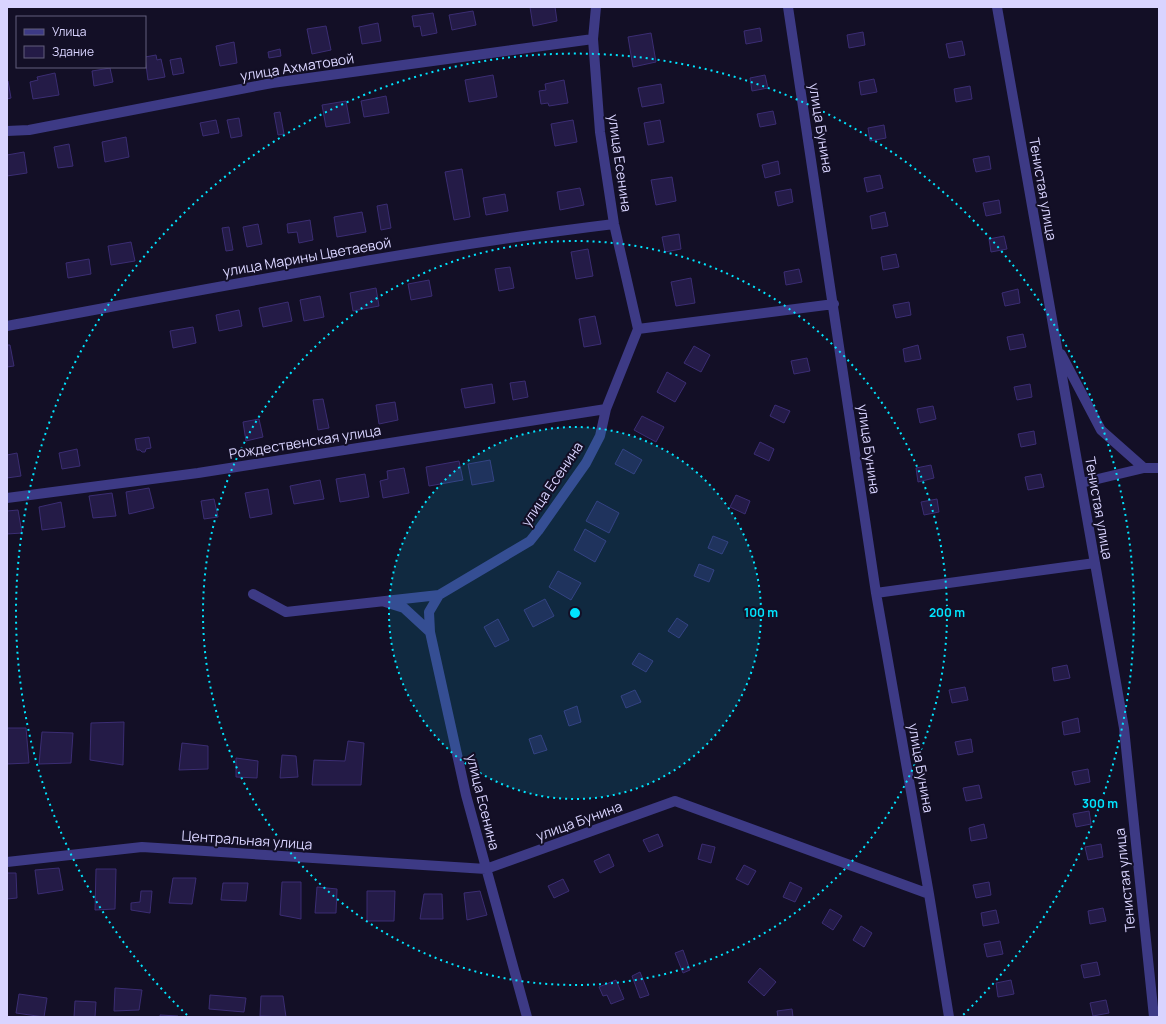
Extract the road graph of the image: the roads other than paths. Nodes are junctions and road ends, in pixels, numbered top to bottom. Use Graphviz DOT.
graph roads {
  1 [pos="596,7"];
  2 [pos="788,7"];
  3 [pos="997,7"];
  4 [pos="593,39"];
  5 [pos="7,131"];
  6 [pos="614,224"];
  7 [pos="834,304"];
  8 [pos="7,326"];
  9 [pos="638,329"];
  10 [pos="1056,345"];
  11 [pos="606,409"];
  12 [pos="1144,468"];
  13 [pos="1159,468"];
  14 [pos="1081,483"];
  15 [pos="7,498"];
  16 [pos="1095,563"];
  17 [pos="876,593"];
  18 [pos="253,594"];
  19 [pos="439,595"];
  20 [pos="381,600"];
  21 [pos="430,632"];
  22 [pos="7,862"];
  23 [pos="486,869"];
  24 [pos="929,894"];
  25 [pos="527,1017"];
  26 [pos="949,1017"];
  27 [pos="1154,1017"];
  1 -- 4 [label="street, улица Есенина"];
  2 -- 7 [label="street, улица Бунина"];
  3 -- 10 [label="street, Тенистая улица"];
  4 -- 5 [label="street, улица Ахматовой"];
  4 -- 6 [label="street, улица Есенина"];
  6 -- 8 [label="street, улица Марины Цветаевой"];
  6 -- 9 [label="street, улица Есенина"];
  7 -- 9 [label="street"];
  7 -- 17 [label="street, улица Бунина"];
  9 -- 11 [label="street, улица Есенина"];
  10 -- 12 [label="street"];
  10 -- 14 [label="street, Тенистая улица"];
  11 -- 15 [label="street, Рождественская улица"];
  11 -- 19 [label="street, улица Есенина"];
  12 -- 13 [label="street"];
  12 -- 14 [label="street"];
  14 -- 16 [label="street, Тенистая улица"];
  16 -- 17 [label="street"];
  16 -- 27 [label="street, Тенистая улица"];
  17 -- 24 [label="street, улица Бунина"];
  18 -- 20 [label="street"];
  19 -- 20 [label="street"];
  19 -- 21 [label="street, улица Есенина"];
  20 -- 21 [label="street"];
  21 -- 23 [label="street, улица Есенина"];
  22 -- 23 [label="street, Центральная улица"];
  23 -- 24 [label="street, улица Бунина"];
  23 -- 25 [label="street, улица Есенина"];
  24 -- 26 [label="street, улица Бунина"];
}
